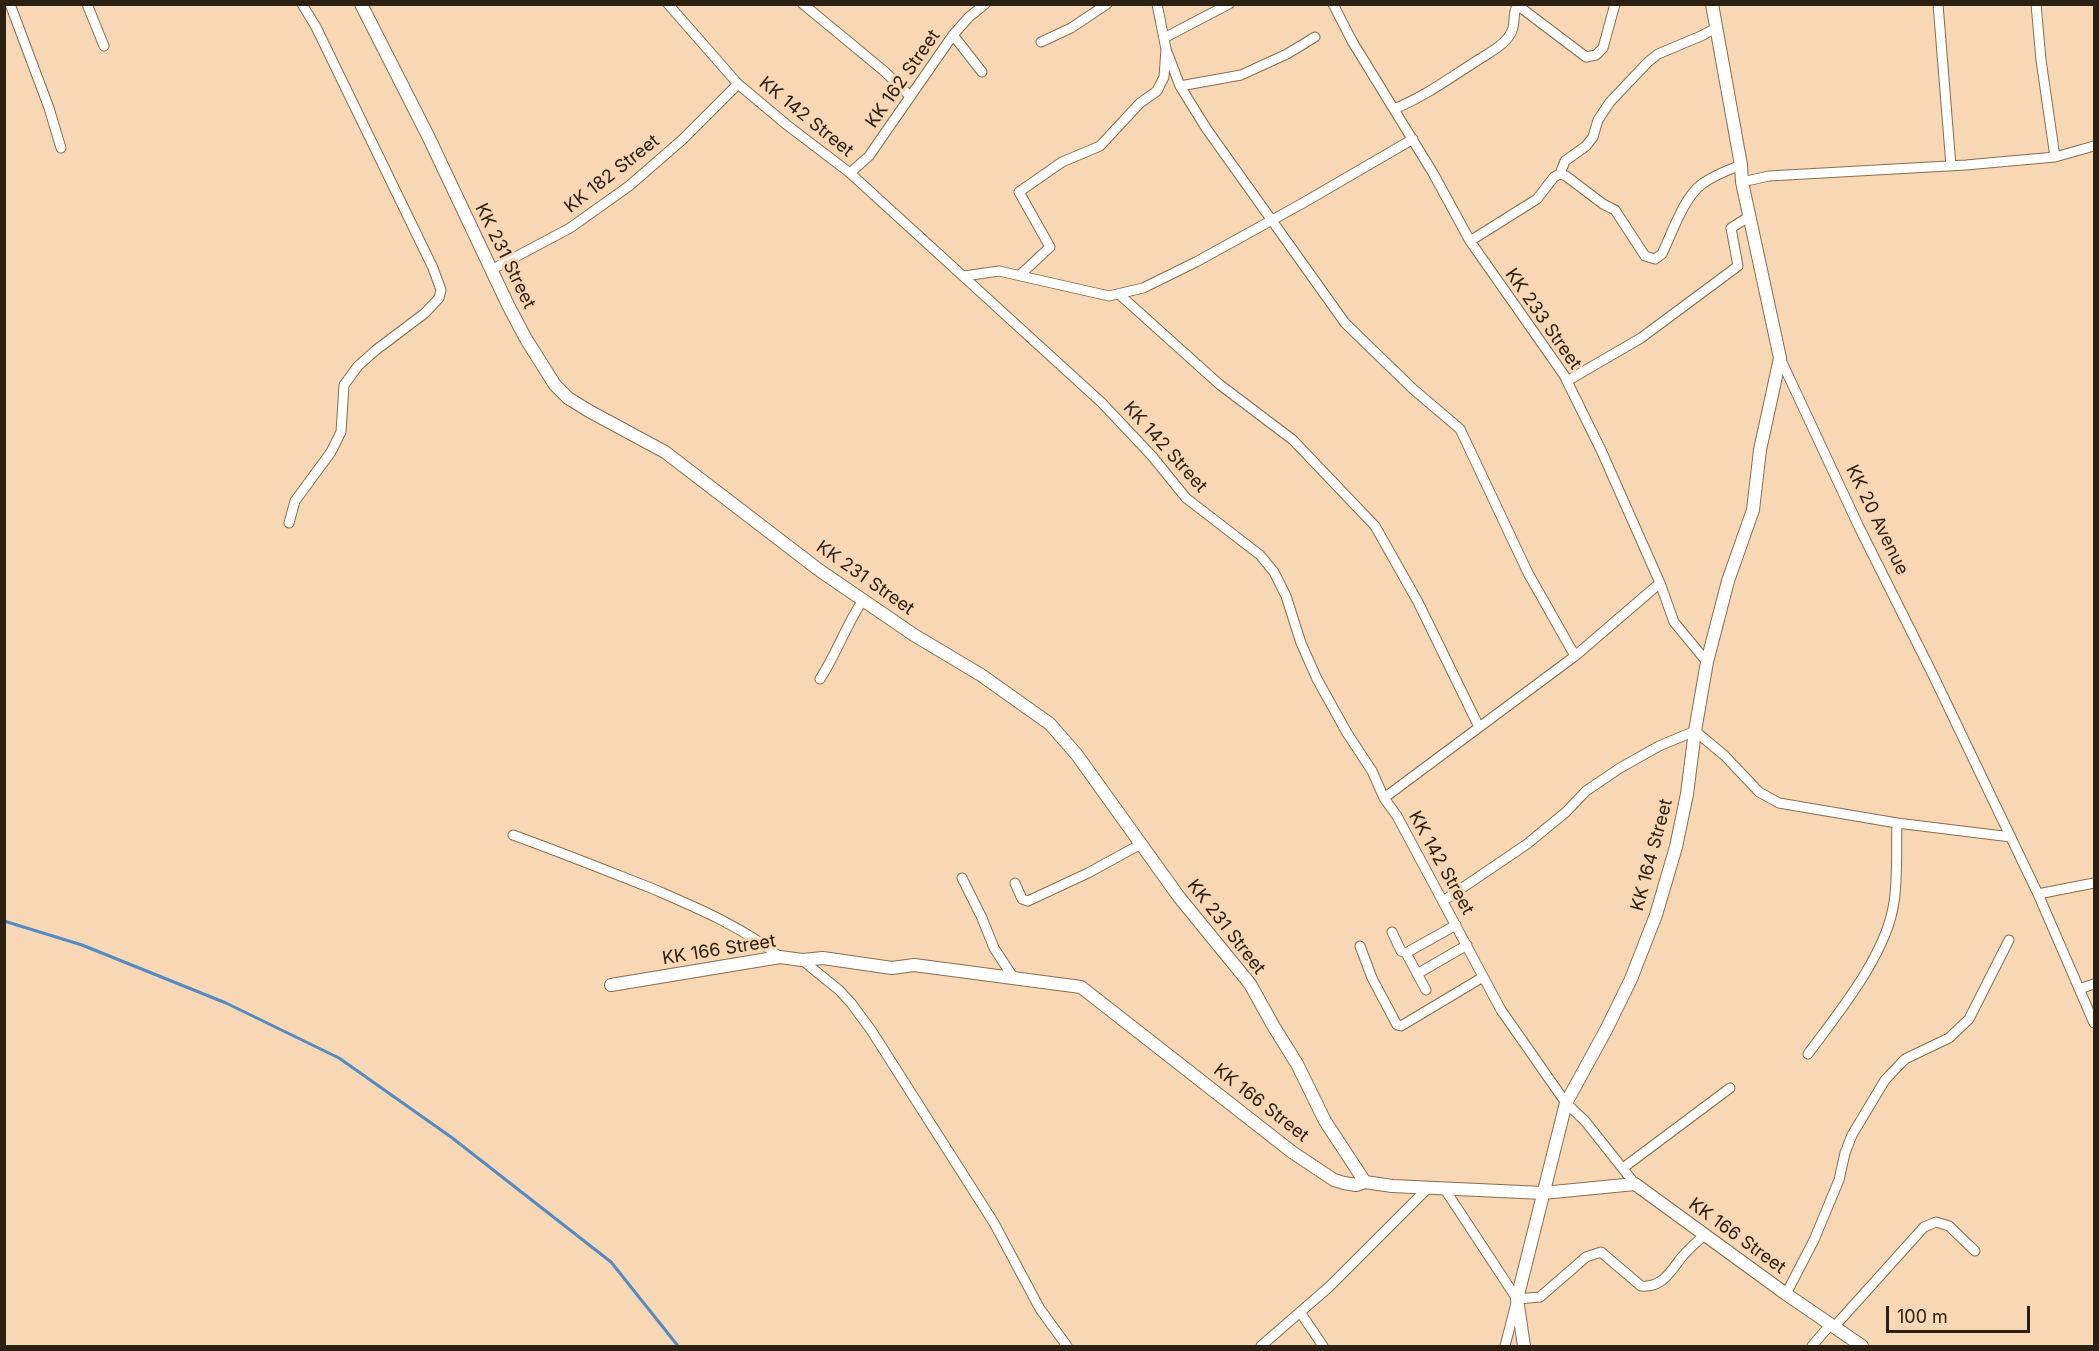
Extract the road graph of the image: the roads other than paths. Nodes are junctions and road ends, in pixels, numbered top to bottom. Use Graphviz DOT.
graph roads {
  1 [pos="10,4"];
  2 [pos="87,4"];
  3 [pos="302,4"];
  4 [pos="361,4"];
  5 [pos="668,4"];
  6 [pos="803,4"];
  7 [pos="985,4"];
  8 [pos="1107,4"];
  9 [pos="1157,4"];
  10 [pos="1229,4"];
  11 [pos="1332,4"];
  12 [pos="1615,4"];
  13 [pos="1712,4"];
  14 [pos="1938,4"];
  15 [pos="2036,4"];
  16 [pos="1517,5"];
  17 [pos="1716,28"];
  18 [pos="953,35"];
  19 [pos="1315,37"];
  20 [pos="1164,38"];
  21 [pos="1041,42"];
  22 [pos="104,46"];
  23 [pos="1166,49"];
  24 [pos="982,72"];
  25 [pos="738,84"];
  26 [pos="1180,86"];
  27 [pos="910,96"];
  28 [pos="1394,109"];
  29 [pos="1413,139"];
  30 [pos="2094,146"];
  31 [pos="61,148"];
  32 [pos="2055,157"];
  33 [pos="1741,165"];
  34 [pos="1951,166"];
  35 [pos="849,173"];
  36 [pos="1560,174"];
  37 [pos="1742,182"];
  38 [pos="1750,216"];
  39 [pos="1270,220"];
  40 [pos="1470,240"];
  41 [pos="491,270"];
  42 [pos="1020,275"];
  43 [pos="964,276"];
  44 [pos="1120,295"];
  45 [pos="1780,358"];
  46 [pos="1567,381"];
  47 [pos="289,523"];
  48 [pos="1660,583"];
  49 [pos="863,600"];
  50 [pos="1575,656"];
  51 [pos="1707,662"];
  52 [pos="820,679"];
  53 [pos="1479,727"];
  54 [pos="1695,731"];
  55 [pos="1384,798"];
  56 [pos="1897,823"];
  57 [pos="513,835"];
  58 [pos="2011,837"];
  59 [pos="1141,844"];
  60 [pos="962,878"];
  61 [pos="1015,883"];
  62 [pos="2094,883"];
  63 [pos="2038,894"];
  64 [pos="1443,901"];
  65 [pos="1456,925"];
  66 [pos="1392,932"];
  67 [pos="2009,940"];
  68 [pos="1467,945"];
  69 [pos="1360,946"];
  70 [pos="1406,953"];
  71 [pos="780,957"];
  72 [pos="801,960"];
  73 [pos="1417,974"];
  74 [pos="1013,977"];
  75 [pos="1484,977"];
  76 [pos="2094,984"];
  77 [pos="611,985"];
  78 [pos="2079,989"];
  79 [pos="1426,990"];
  80 [pos="2094,1023"];
  81 [pos="1808,1054"];
  82 [pos="1730,1088"];
  83 [pos="1566,1103"];
  84 [pos="1623,1168"];
  85 [pos="1365,1182"];
  86 [pos="1635,1184"];
  87 [pos="1428,1188"];
  88 [pos="1444,1188"];
  89 [pos="1543,1193"];
  90 [pos="1705,1235"];
  91 [pos="1975,1251"];
  92 [pos="1786,1294"];
  93 [pos="1517,1299"];
  94 [pos="1300,1312"];
  95 [pos="1832,1326"];
  96 [pos="1068,1347"];
  97 [pos="1261,1347"];
  98 [pos="1323,1347"];
  99 [pos="1505,1347"];
  100 [pos="1524,1347"];
  101 [pos="1812,1347"];
  102 [pos="1862,1347"];
  1 -- 31 [label="street"];
  2 -- 22 [label="street"];
  3 -- 47 [label="street"];
  4 -- 41 [label="street, KK 231 Street"];
  5 -- 25 [label="street, KK 142 Street"];
  6 -- 27 [label="street"];
  7 -- 18 [label="street, KK 162 Street"];
  8 -- 21 [label="street"];
  9 -- 20 [label="street"];
  10 -- 20 [label="street"];
  11 -- 28 [label="street, KK 233 Street"];
  12 -- 16 [label="street"];
  13 -- 17 [label="street, KK 20 Avenue"];
  14 -- 34 [label="street"];
  15 -- 32 [label="street"];
  16 -- 28 [label="street"];
  17 -- 33 [label="street, KK 20 Avenue"];
  17 -- 36 [label="street"];
  18 -- 24 [label="street"];
  18 -- 27 [label="street, KK 162 Street"];
  19 -- 26 [label="street"];
  20 -- 23 [label="street"];
  23 -- 26 [label="street"];
  23 -- 42 [label="street"];
  25 -- 35 [label="street, KK 142 Street"];
  25 -- 41 [label="street, KK 182 Street"];
  26 -- 39 [label="street"];
  27 -- 35 [label="street, KK 162 Street"];
  28 -- 29 [label="street, KK 233 Street"];
  29 -- 39 [label="street"];
  29 -- 40 [label="street, KK 233 Street"];
  30 -- 32 [label="street"];
  32 -- 34 [label="street"];
  33 -- 36 [label="street"];
  33 -- 37 [label="street, KK 20 Avenue"];
  34 -- 37 [label="street"];
  35 -- 43 [label="street, KK 142 Street"];
  36 -- 40 [label="street"];
  37 -- 38 [label="street, KK 20 Avenue"];
  38 -- 45 [label="street, KK 20 Avenue"];
  38 -- 46 [label="street"];
  39 -- 44 [label="street"];
  39 -- 50 [label="street"];
  40 -- 46 [label="street, KK 233 Street"];
  41 -- 49 [label="street, KK 231 Street"];
  42 -- 43 [label="street"];
  42 -- 44 [label="street"];
  43 -- 55 [label="street, KK 142 Street"];
  44 -- 53 [label="street"];
  45 -- 51 [label="street, KK 164 Street"];
  45 -- 58 [label="street, KK 20 Avenue"];
  46 -- 48 [label="street, KK 233 Street"];
  48 -- 50 [label="street"];
  48 -- 51 [label="street, KK 233 Street"];
  49 -- 52 [label="street"];
  49 -- 59 [label="street, KK 231 Street"];
  50 -- 53 [label="street"];
  51 -- 54 [label="street, KK 164 Street"];
  53 -- 55 [label="street"];
  54 -- 56 [label="street"];
  54 -- 64 [label="street"];
  54 -- 83 [label="street, KK 164 Street"];
  55 -- 64 [label="street, KK 142 Street"];
  56 -- 58 [label="street"];
  56 -- 81 [label="street"];
  57 -- 71 [label="street"];
  58 -- 63 [label="street, KK 20 Avenue"];
  59 -- 61 [label="street"];
  59 -- 85 [label="street, KK 231 Street"];
  60 -- 74 [label="street"];
  62 -- 63 [label="street"];
  63 -- 78 [label="street, KK 20 Avenue"];
  64 -- 65 [label="street, KK 142 Street"];
  65 -- 68 [label="street, KK 142 Street"];
  65 -- 70 [label="street"];
  66 -- 70 [label="street"];
  67 -- 92 [label="street"];
  68 -- 73 [label="street"];
  68 -- 75 [label="street, KK 142 Street"];
  69 -- 75 [label="street"];
  70 -- 73 [label="street"];
  71 -- 72 [label="street, KK 166 Street"];
  71 -- 77 [label="street, KK 166 Street"];
  72 -- 74 [label="street, KK 166 Street"];
  72 -- 96 [label="street"];
  73 -- 79 [label="street"];
  74 -- 85 [label="street, KK 166 Street"];
  75 -- 83 [label="street, KK 142 Street"];
  76 -- 78 [label="street"];
  78 -- 80 [label="street, KK 20 Avenue"];
  82 -- 84 [label="street"];
  83 -- 84 [label="street, KK 142 Street"];
  83 -- 89 [label="street, KK 164 Street"];
  84 -- 86 [label="street, KK 142 Street"];
  85 -- 87 [label="street, KK 166 Street"];
  86 -- 89 [label="street, KK 166 Street"];
  86 -- 90 [label="street, KK 166 Street"];
  87 -- 88 [label="street, KK 166 Street"];
  87 -- 94 [label="street"];
  88 -- 89 [label="street, KK 166 Street"];
  88 -- 93 [label="street"];
  89 -- 93 [label="street, KK 164 Street"];
  90 -- 92 [label="street, KK 166 Street"];
  90 -- 93 [label="street"];
  91 -- 95 [label="street"];
  92 -- 95 [label="street, KK 166 Street"];
  93 -- 99 [label="street"];
  93 -- 100 [label="street, KK 164 Street"];
  94 -- 97 [label="street"];
  94 -- 98 [label="street"];
  95 -- 101 [label="street"];
  95 -- 102 [label="street, KK 166 Street"];
}
